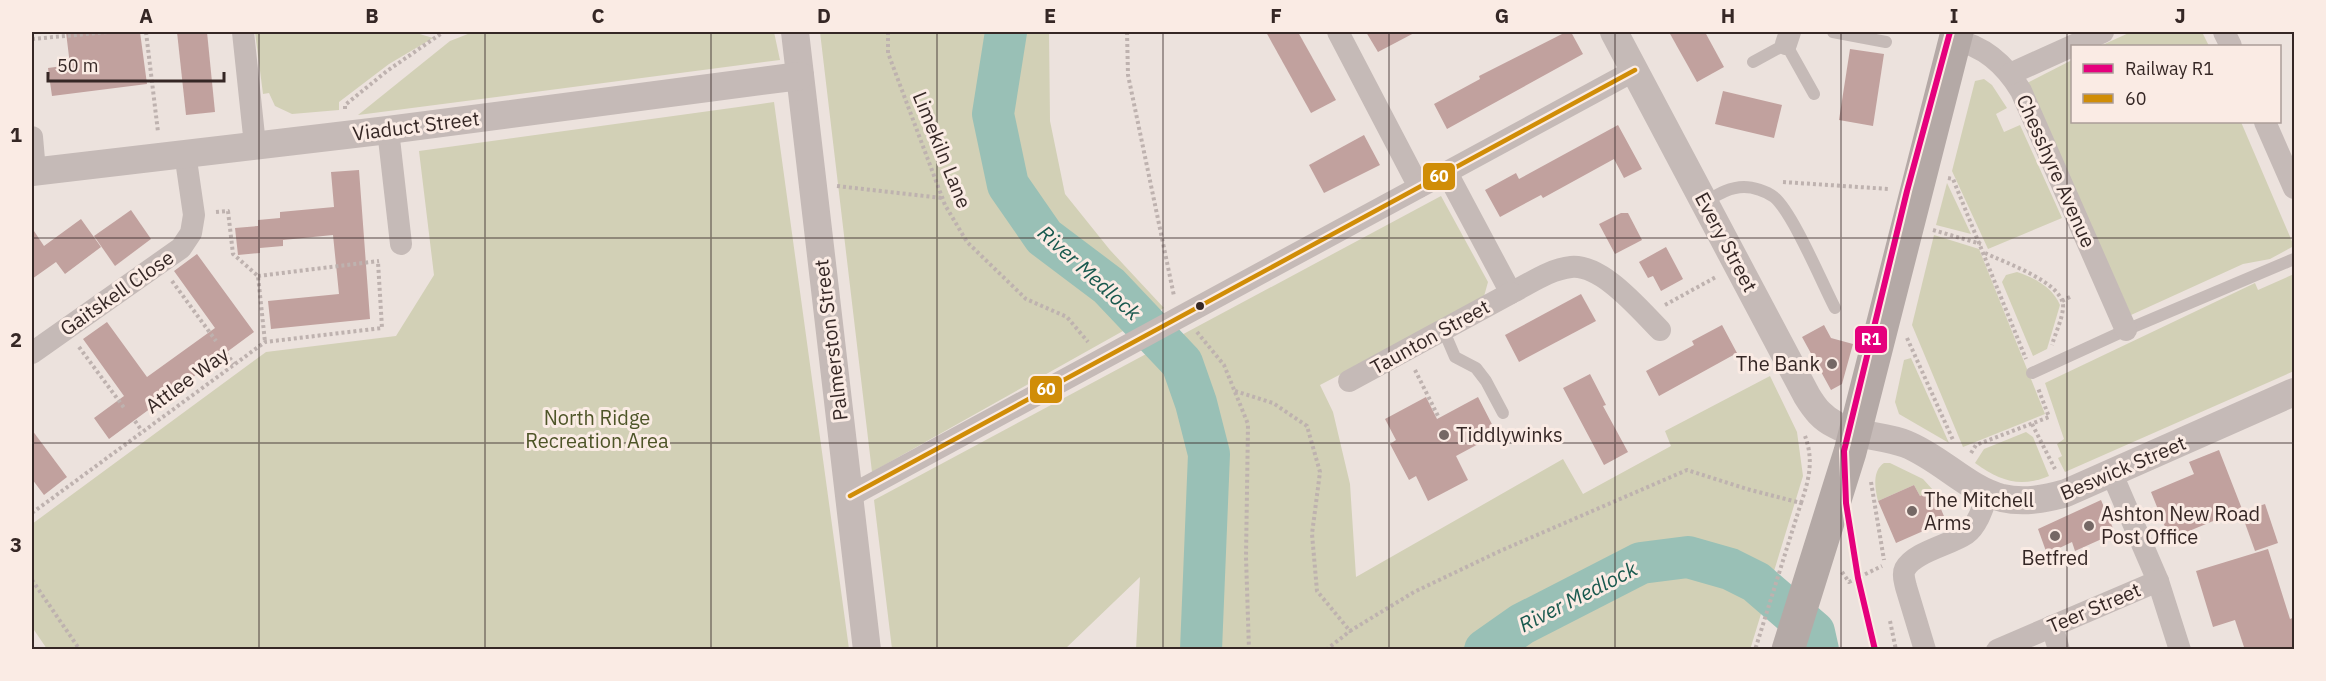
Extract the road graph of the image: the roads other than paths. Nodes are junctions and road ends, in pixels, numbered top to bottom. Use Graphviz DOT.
graph roads {
  1 [pos="243,32"];
  2 [pos="795,32"];
  3 [pos="1338,32"];
  4 [pos="1614,32"];
  5 [pos="1833,32"];
  6 [pos="2103,32"];
  7 [pos="1956,36"];
  8 [pos="1788,38"];
  9 [pos="1886,42"];
  10 [pos="2074,45"];
  11 [pos="2071,46"];
  12 [pos="1753,62"];
  13 [pos="1635,70"];
  14 [pos="2010,74"];
  15 [pos="800,76"];
  16 [pos="1814,94"];
  17 [pos="2265,123"];
  18 [pos="388,130"];
  19 [pos="32,137"];
  20 [pos="255,145"];
  21 [pos="173,155"];
  22 [pos="33,171"];
  23 [pos="1447,173"];
  24 [pos="1419,187"];
  25 [pos="2295,188"];
  26 [pos="1705,202"];
  27 [pos="401,244"];
  28 [pos="2295,259"];
  29 [pos="1511,293"];
  30 [pos="1835,308"];
  31 [pos="1653,322"];
  32 [pos="1443,329"];
  33 [pos="2126,330"];
  34 [pos="32,353"];
  35 [pos="2032,373"];
  36 [pos="1349,381"];
  37 [pos="2295,392"];
  38 [pos="1503,413"];
  39 [pos="1855,433"];
  40 [pos="1958,462"];
  41 [pos="2112,474"];
  42 [pos="1988,493"];
  43 [pos="850,496"];
  44 [pos="2158,582"];
  45 [pos="2052,626"];
  46 [pos="1789,648"];
  47 [pos="867,650"];
  48 [pos="1925,650"];
  49 [pos="1997,650"];
  50 [pos="2060,650"];
  51 [pos="2180,650"];
  1 -- 20 [label="street"];
  2 -- 15 [label="street, Palmerston Street"];
  3 -- 24 [label="street"];
  4 -- 13 [label="street, Every Street"];
  5 -- 9 [label="lane"];
  6 -- 10 [label="street"];
  7 -- 14 [label="street, Chesshyre Avenue"];
  7 -- 39 [label="main road"];
  8 -- 12 [label="lane"];
  8 -- 16 [label="lane"];
  11 -- 14 [label="street"];
  13 -- 23 [label="street"];
  13 -- 26 [label="street, Every Street"];
  14 -- 33 [label="street, Chesshyre Avenue"];
  15 -- 18 [label="street, Viaduct Street"];
  15 -- 43 [label="street, Palmerston Street"];
  17 -- 25 [label="street"];
  18 -- 20 [label="street, Viaduct Street"];
  18 -- 27 [label="street"];
  19 -- 22 [label="street"];
  20 -- 21 [label="street, Viaduct Street"];
  21 -- 22 [label="street, Viaduct Street"];
  21 -- 34 [label="street, Gaitskell Close"];
  23 -- 24 [label="street"];
  23 -- 29 [label="street"];
  24 -- 43 [label="street"];
  26 -- 30 [label="lane"];
  26 -- 39 [label="street, Every Street"];
  28 -- 33 [label="lane"];
  29 -- 31 [label="street, Taunton Street"];
  29 -- 32 [label="street, Taunton Street"];
  32 -- 36 [label="street, Taunton Street"];
  32 -- 38 [label="lane"];
  33 -- 35 [label="lane"];
  37 -- 41 [label="street, Beswick Street"];
  39 -- 40 [label="street, Every Street"];
  39 -- 46 [label="main road"];
  40 -- 42 [label="street, Beswick Street"];
  41 -- 42 [label="street, Beswick Street"];
  41 -- 44 [label="street"];
  42 -- 48 [label="street"];
  43 -- 47 [label="street, Palmerston Street"];
  44 -- 45 [label="street, Teer Street"];
  44 -- 51 [label="street"];
  45 -- 49 [label="street, Teer Street"];
  45 -- 50 [label="street"];
}
